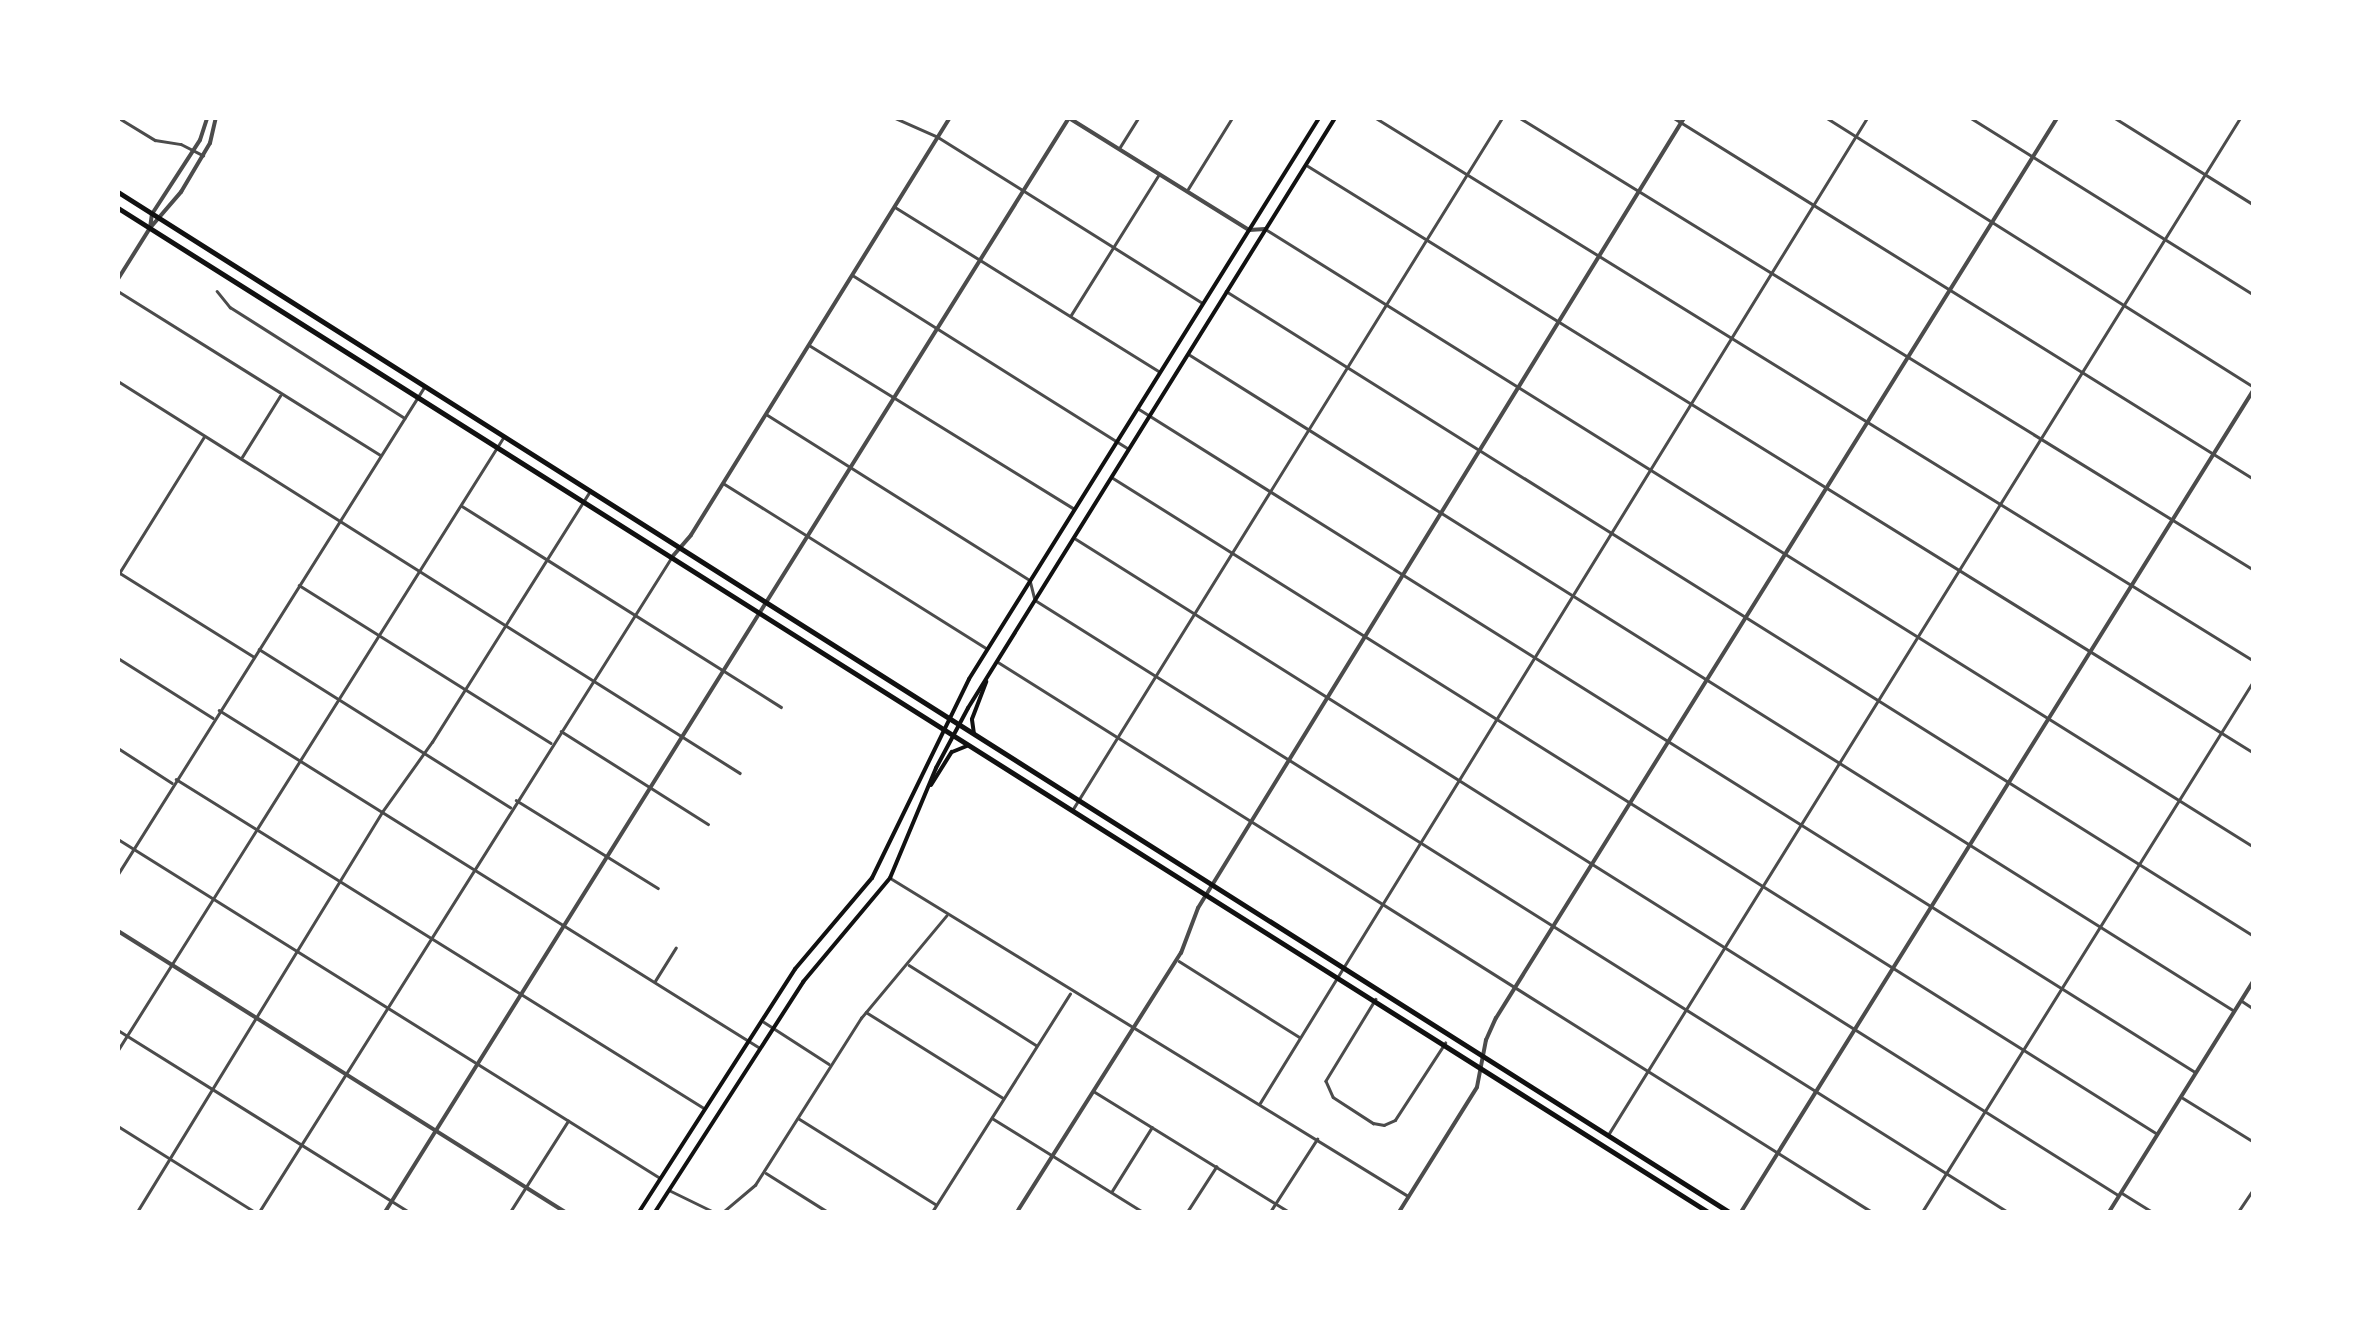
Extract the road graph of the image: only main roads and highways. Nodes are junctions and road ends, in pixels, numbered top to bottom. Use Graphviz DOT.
graph roads {
  1 [pos="1320,118"];
  2 [pos="1335,118"];
  3 [pos="118,192"];
  4 [pos="118,208"];
  5 [pos="991,670"];
  6 [pos="949,717"];
  7 [pos="958,724"];
  8 [pos="944,728"];
  9 [pos="953,734"];
  10 [pos="974,734"];
  11 [pos="978,749"];
  12 [pos="924,798"];
  13 [pos="639,1212"];
  14 [pos="656,1212"];
  15 [pos="1708,1212"];
  16 [pos="1729,1212"];
  1 -- 6 [label="main road"];
  2 -- 5 [label="main road"];
  3 -- 6 [label="main road"];
  4 -- 8 [label="main road"];
  5 -- 7 [label="main road"];
  5 -- 10 [label="main road"];
  6 -- 7 [label="main road"];
  6 -- 8 [label="main road"];
  7 -- 9 [label="main road"];
  7 -- 10 [label="main road"];
  8 -- 9 [label="main road"];
  8 -- 13 [label="main road"];
  9 -- 11 [label="main road"];
  9 -- 12 [label="main road"];
  10 -- 16 [label="main road"];
  11 -- 12 [label="main road"];
  11 -- 15 [label="main road"];
  12 -- 14 [label="main road"];
}
